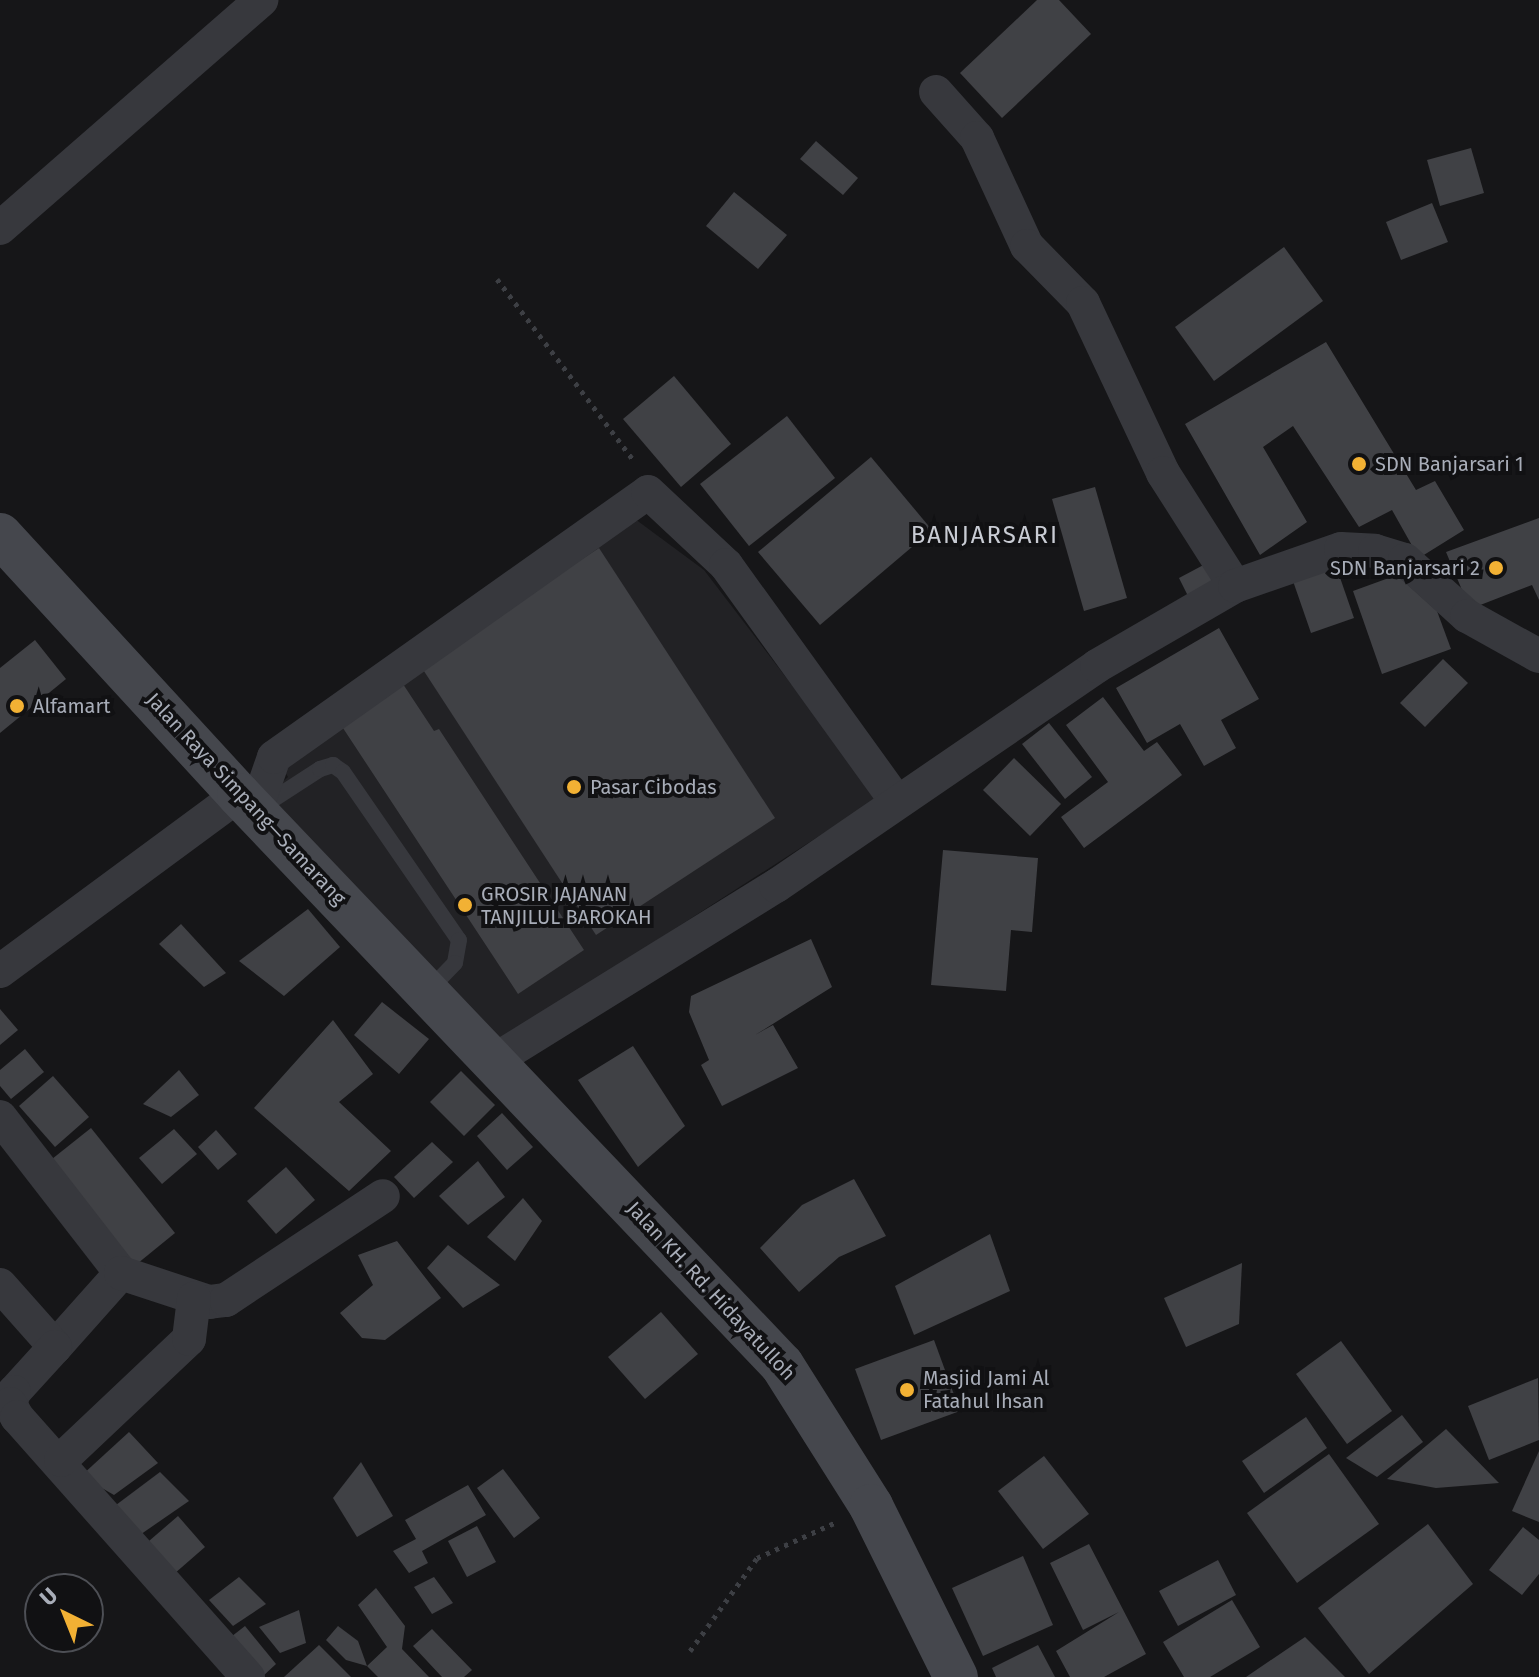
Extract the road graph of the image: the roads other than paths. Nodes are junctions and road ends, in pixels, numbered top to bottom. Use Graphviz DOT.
graph roads {
  1 [pos="261,0"];
  2 [pos="936,92"];
  3 [pos="0,228"];
  4 [pos="0,535"];
  5 [pos="1235,586"];
  6 [pos="1539,656"];
  7 [pos="897,802"];
  8 [pos="247,803"];
  9 [pos="0,971"];
  10 [pos="428,991"];
  11 [pos="495,1060"];
  12 [pos="0,1117"];
  13 [pos="383,1196"];
  14 [pos="121,1273"];
  15 [pos="0,1285"];
  16 [pos="194,1298"];
  17 [pos="55,1347"];
  18 [pos="61,1460"];
  19 [pos="248,1677"];
  20 [pos="956,1677"];
  1 -- 3 [label="street"];
  2 -- 5 [label="street"];
  4 -- 8 [label="main road, Jalan Raya Simpang—Samarang"];
  5 -- 6 [label="street"];
  5 -- 7 [label="street"];
  7 -- 8 [label="street"];
  7 -- 11 [label="street"];
  8 -- 9 [label="street"];
  8 -- 10 [label="main road, Jalan Raya Simpang—Samarang"];
  8 -- 10 [label="lane"];
  10 -- 11 [label="main road, Jalan Raya Simpang—Samarang"];
  11 -- 20 [label="main road, Jalan KH. Rd. Hidayatulloh"];
  12 -- 14 [label="street"];
  13 -- 16 [label="street"];
  14 -- 16 [label="street"];
  14 -- 17 [label="street"];
  15 -- 17 [label="street"];
  16 -- 18 [label="street"];
  17 -- 18 [label="street"];
  18 -- 19 [label="street"];
}
